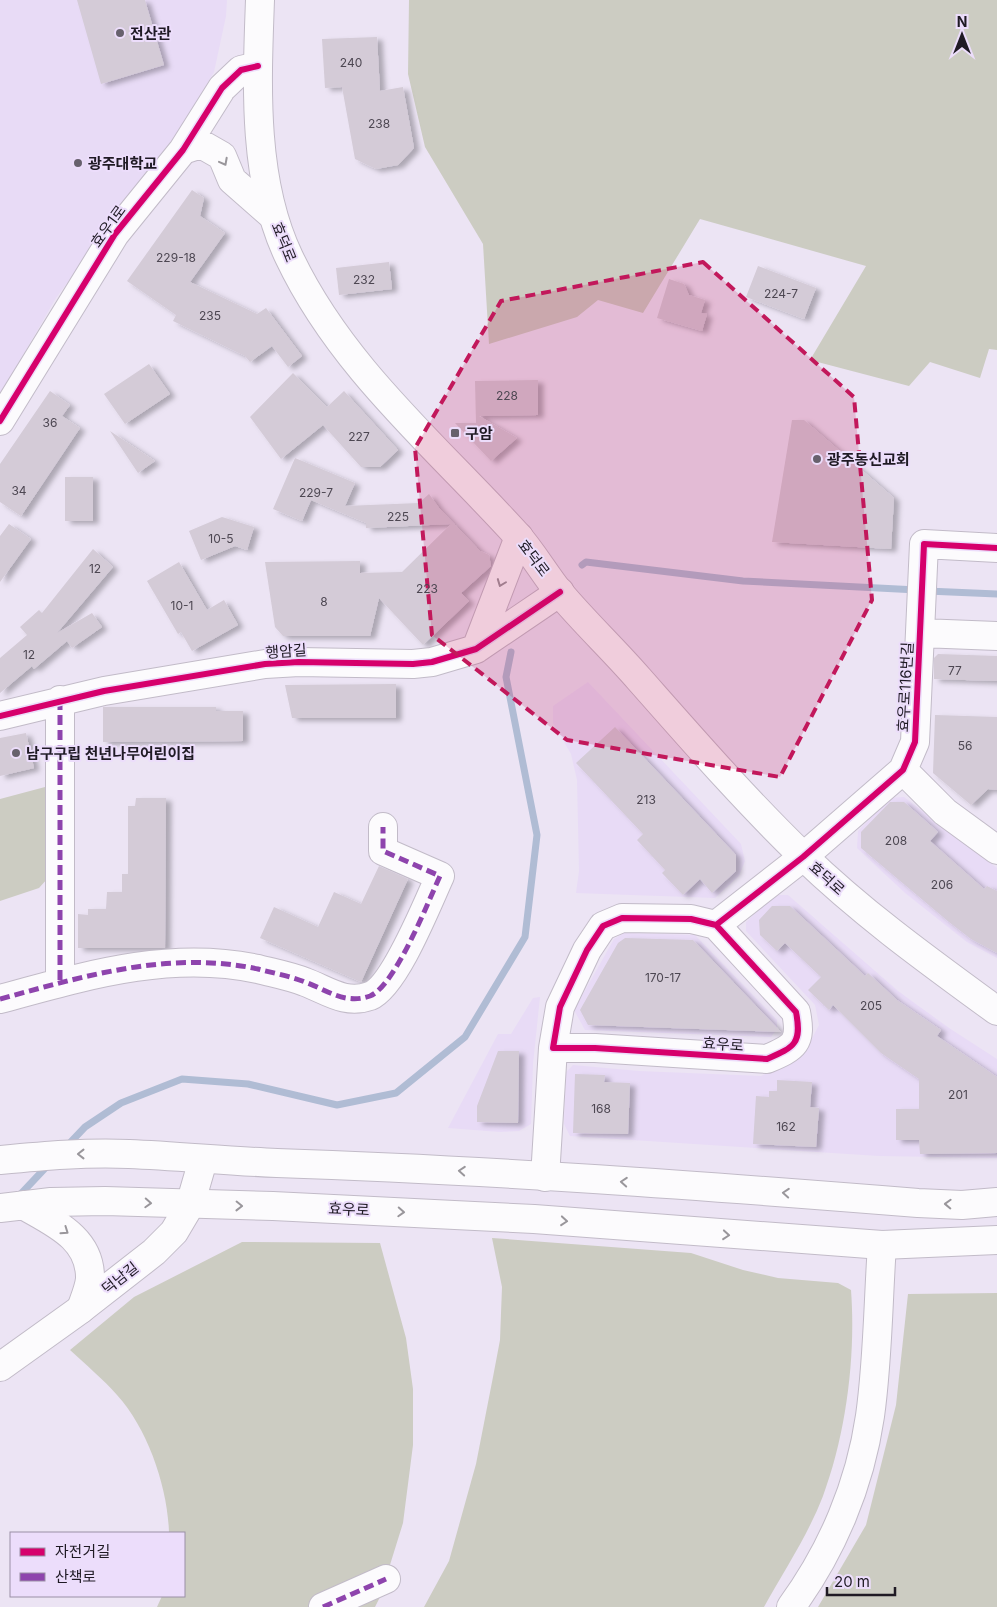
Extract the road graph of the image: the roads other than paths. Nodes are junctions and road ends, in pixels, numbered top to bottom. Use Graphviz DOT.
graph roads {
  1 [pos="260,0"];
  2 [pos="258,66"];
  3 [pos="183,150"];
  4 [pos="273,216"];
  5 [pos="0,421"];
  6 [pos="518,537"];
  7 [pos="997,548"];
  8 [pos="560,592"];
  9 [pos="921,624"];
  10 [pos="997,636"];
  11 [pos="476,649"];
  12 [pos="60,700"];
  13 [pos="0,716"];
  14 [pos="903,770"];
  15 [pos="383,828"];
  16 [pos="997,850"];
  17 [pos="803,857"];
  18 [pos="716,924"];
  19 [pos="60,982"];
  20 [pos="0,999"];
  21 [pos="997,1011"];
  22 [pos="553,1048"];
  23 [pos="0,1160"];
  24 [pos="202,1160"];
  25 [pos="545,1176"];
  26 [pos="997,1202"];
  27 [pos="190,1205"];
  28 [pos="12,1206"];
  29 [pos="997,1240"];
  30 [pos="882,1245"];
  31 [pos="81,1309"];
  32 [pos="0,1367"];
  33 [pos="386,1579"];
  34 [pos="324,1607"];
  35 [pos="791,1607"];
  1 -- 2 [label="street, 효덕로"];
  2 -- 3 [label="street, 효우1로"];
  2 -- 4 [label="street, 효덕로"];
  3 -- 4 [label="street, one-way"];
  3 -- 5 [label="street, 효우1로"];
  4 -- 6 [label="street, 효덕로"];
  6 -- 8 [label="street, 효덕로"];
  6 -- 11 [label="street, one-way"];
  7 -- 9 [label="street, 효우로116번길"];
  8 -- 11 [label="street, 행암길"];
  8 -- 17 [label="street, 효덕로"];
  9 -- 10 [label="street"];
  9 -- 14 [label="street, 효우로116번길"];
  11 -- 12 [label="street, 행암길"];
  12 -- 13 [label="street, 행암길"];
  12 -- 19 [label="street"];
  14 -- 16 [label="street"];
  14 -- 17 [label="street, 효우로116번길"];
  15 -- 19 [label="street"];
  17 -- 18 [label="street, 효우로116번길"];
  17 -- 21 [label="street, 효덕로"];
  18 -- 22 [label="street"];
  18 -- 22 [label="street, 효우로"];
  19 -- 20 [label="street"];
  22 -- 25 [label="street"];
  24 -- 23 [label="street, one-way"];
  25 -- 24 [label="street, one-way"];
  24 -- 27 [label="street, 덕남길"];
  26 -- 25 [label="street, one-way"];
  28 -- 27 [label="street, 효우로, one-way"];
  27 -- 30 [label="street, 효우로, one-way"];
  27 -- 31 [label="street, 덕남길"];
  28 -- 31 [label="street, one-way"];
  29 -- 30 [label="street, 효우로"];
  30 -- 35 [label="street"];
  31 -- 32 [label="street, 덕남길"];
  33 -- 34 [label="street"];
}
